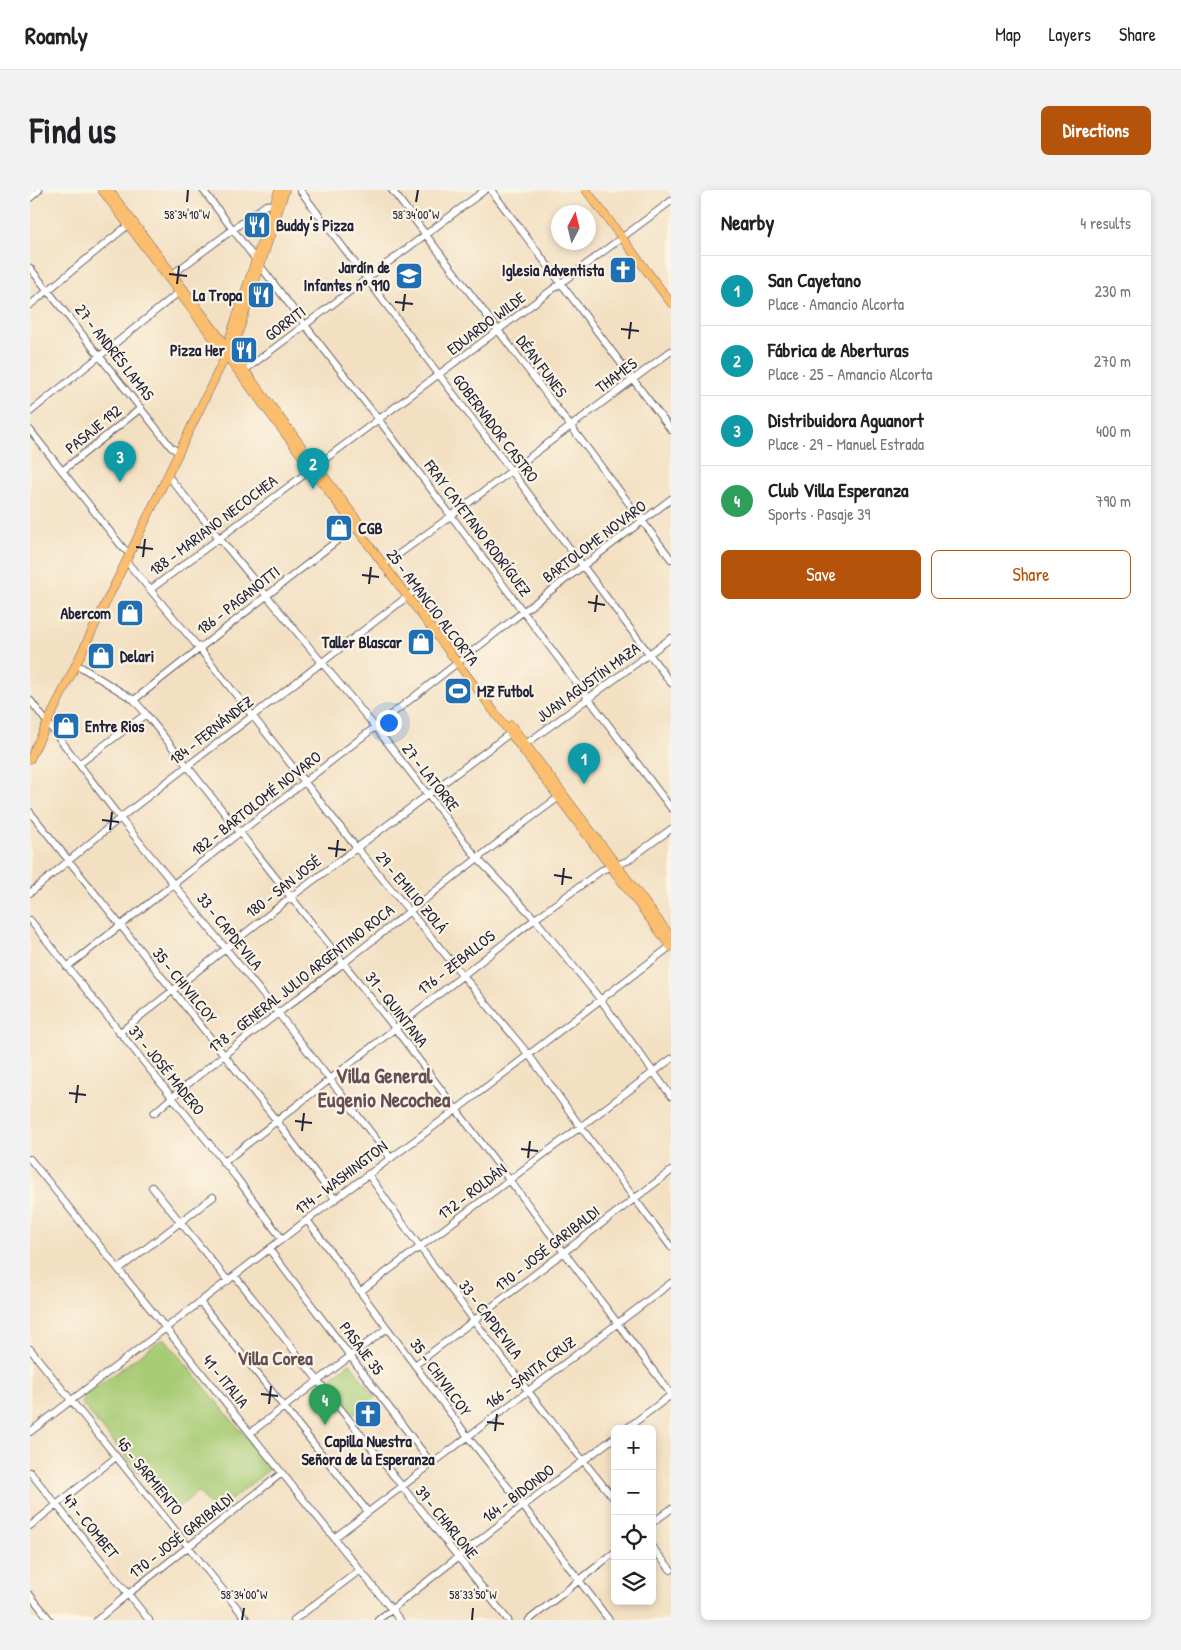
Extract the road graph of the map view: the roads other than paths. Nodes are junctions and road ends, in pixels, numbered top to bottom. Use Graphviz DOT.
graph roads {
  1 [pos="39,190"];
  2 [pos="102,190"];
  3 [pos="109,190"];
  4 [pos="203,190"];
  5 [pos="279,190"];
  6 [pos="285,190"];
  7 [pos="300,190"];
  8 [pos="392,190"];
  9 [pos="485,190"];
  10 [pos="491,190"];
  11 [pos="586,190"];
  12 [pos="30,198"];
  13 [pos="671,202"];
  14 [pos="275,204"];
  15 [pos="131,223"];
  16 [pos="233,229"];
  17 [pos="425,235"];
  18 [pos="622,238"];
  19 [pos="258,263"];
  20 [pos="30,268"];
  21 [pos="170,276"];
  22 [pos="366,279"];
  23 [pos="561,284"];
  24 [pos="48,290"];
  25 [pos="178,293"];
  26 [pos="671,303"];
  27 [pos="30,305"];
  28 [pos="305,325"];
  29 [pos="498,331"];
  30 [pos="671,351"];
  31 [pos="227,352"];
  32 [pos="100,355"];
  33 [pos="245,370"];
  34 [pos="439,375"];
  35 [pos="633,380"];
  36 [pos="141,408"];
  37 [pos="30,412"];
  38 [pos="379,420"];
  39 [pos="570,426"];
  40 [pos="30,430"];
  41 [pos="671,430"];
  42 [pos="178,452"];
  43 [pos="314,468"];
  44 [pos="62,471"];
  45 [pos="512,471"];
  46 [pos="168,476"];
  47 [pos="671,500"];
  48 [pos="451,516"];
  49 [pos="642,521"];
  50 [pos="358,524"];
  51 [pos="219,537"];
  52 [pos="128,557"];
  53 [pos="671,559"];
  54 [pos="386,563"];
  55 [pos="584,566"];
  56 [pos="151,589"];
  57 [pos="409,594"];
  58 [pos="267,595"];
  59 [pos="524,611"];
  60 [pos="671,638"];
  61 [pos="199,648"];
  62 [pos="649,654"];
  63 [pos="322,662"];
  64 [pos="460,662"];
  65 [pos="76,664"];
  66 [pos="671,683"];
  67 [pos="589,698"];
  68 [pos="30,700"];
  69 [pos="134,700"];
  70 [pos="146,714"];
  71 [pos="252,715"];
  72 [pos="48,722"];
  73 [pos="376,728"];
  74 [pos="512,731"];
  75 [pos="523,746"];
  76 [pos="30,760"];
  77 [pos="79,764"];
  78 [pos="187,767"];
  79 [pos="305,783"];
  80 [pos="427,794"];
  81 [pos="560,796"];
  82 [pos="671,808"];
  83 [pos="30,812"];
  84 [pos="120,818"];
  85 [pos="671,829"];
  86 [pos="240,833"];
  87 [pos="356,848"];
  88 [pos="477,858"];
  89 [pos="69,860"];
  90 [pos="612,866"];
  91 [pos="174,884"];
  92 [pos="30,893"];
  93 [pos="291,897"];
  94 [pos="409,910"];
  95 [pos="535,918"];
  96 [pos="30,920"];
  97 [pos="120,926"];
  98 [pos="671,937"];
  99 [pos="671,946"];
  100 [pos="226,948"];
  101 [pos="344,963"];
  102 [pos="67,968"];
  103 [pos="463,974"];
  104 [pos="173,990"];
  105 [pos="600,999"];
  106 [pos="278,1013"];
  107 [pos="394,1027"];
  108 [pos="119,1033"];
  109 [pos="224,1055"];
  110 [pos="529,1055"];
  111 [pos="671,1059"];
  112 [pos="653,1072"];
  113 [pos="329,1079"];
  114 [pos="671,1096"];
  115 [pos="172,1097"];
  116 [pos="456,1110"];
  117 [pos="154,1113"];
  118 [pos="276,1120"];
  119 [pos="580,1126"];
  120 [pos="390,1158"];
  121 [pos="30,1159"];
  122 [pos="223,1163"];
  123 [pos="671,1170"];
  124 [pos="368,1174"];
  125 [pos="510,1180"];
  126 [pos="152,1187"];
  127 [pos="213,1197"];
  128 [pos="634,1198"];
  129 [pos="335,1199"];
  130 [pos="307,1220"];
  131 [pos="181,1221"];
  132 [pos="282,1239"];
  133 [pos="671,1247"];
  134 [pos="420,1248"];
  135 [pos="270,1249"];
  136 [pos="563,1252"];
  137 [pos="119,1270"];
  138 [pos="235,1276"];
  139 [pos="228,1281"];
  140 [pos="671,1283"];
  141 [pos="361,1292"];
  142 [pos="200,1302"];
  143 [pos="474,1321"];
  144 [pos="617,1324"];
  145 [pos="166,1328"];
  146 [pos="387,1328"];
  147 [pos="30,1349"];
  148 [pos="350,1356"];
  149 [pos="416,1365"];
  150 [pos="318,1381"];
  151 [pos="528,1391"];
  152 [pos="671,1395"];
  153 [pos="72,1400"];
  154 [pos="284,1406"];
  155 [pos="631,1425"];
  156 [pos="30,1432"];
  157 [pos="250,1433"];
  158 [pos="468,1437"];
  159 [pos="611,1440"];
  160 [pos="116,1457"];
  161 [pos="583,1461"];
  162 [pos="432,1464"];
  163 [pos="30,1472"];
  164 [pos="282,1473"];
  165 [pos="401,1487"];
  166 [pos="611,1495"];
  167 [pos="56,1504"];
  168 [pos="523,1506"];
  169 [pos="671,1509"];
  170 [pos="368,1512"];
  171 [pos="656,1520"];
  172 [pos="30,1526"];
  173 [pos="334,1538"];
  174 [pos="189,1546"];
  175 [pos="656,1551"];
  176 [pos="611,1555"];
  177 [pos="458,1556"];
  178 [pos="360,1570"];
  179 [pos="671,1570"];
  180 [pos="578,1580"];
  181 [pos="128,1594"];
  182 [pos="30,1595"];
  183 [pos="392,1609"];
  184 [pos="50,1620"];
  185 [pos="98,1620"];
  186 [pos="149,1620"];
  187 [pos="247,1620"];
  188 [pos="294,1620"];
  189 [pos="378,1620"];
  190 [pos="400,1620"];
  191 [pos="508,1620"];
  192 [pos="529,1620"];
  193 [pos="609,1620"];
  1 -- 12 [label="street"];
  2 -- 15 [label="main road"];
  3 -- 15 [label="main road"];
  4 -- 16 [label="street, FRAY CAYETANO RODRÍGUEZ"];
  5 -- 14 [label="main road"];
  6 -- 19 [label="main road"];
  7 -- 22 [label="street, GOBERNADOR CASTRO"];
  8 -- 17 [label="street, DÉAN FUNES"];
  9 -- 17 [label="street, GORRITI"];
  10 -- 23 [label="street"];
  11 -- 18 [label="main road"];
  13 -- 18 [label="street, EDUARDO WILDE"];
  14 -- 16 [label="street"];
  14 -- 19 [label="main road"];
  15 -- 21 [label="main road"];
  15 -- 24 [label="street"];
  16 -- 19 [label="street, FRAY CAYETANO RODRÍGUEZ"];
  16 -- 21 [label="street"];
  17 -- 22 [label="street, GORRITI"];
  17 -- 29 [label="street, DÉAN FUNES"];
  18 -- 23 [label="street, EDUARDO WILDE"];
  18 -- 26 [label="main road"];
  19 -- 28 [label="street, FRAY CAYETANO RODRÍGUEZ"];
  19 -- 31 [label="main road"];
  20 -- 24 [label="street, 27 - ANDRÉS LAMAS"];
  21 -- 25 [label="main road"];
  21 -- 31 [label="main road"];
  22 -- 28 [label="street, GORRITI"];
  22 -- 34 [label="street, GOBERNADOR CASTRO"];
  23 -- 29 [label="street, EDUARDO WILDE"];
  23 -- 35 [label="street"];
  24 -- 27 [label="street"];
  24 -- 32 [label="street, 27 - ANDRÉS LAMAS"];
  25 -- 31 [label="main road"];
  25 -- 32 [label="street"];
  28 -- 33 [label="street, GORRITI"];
  28 -- 38 [label="street, FRAY CAYETANO RODRÍGUEZ"];
  29 -- 34 [label="street, EDUARDO WILDE"];
  29 -- 39 [label="street, DÉAN FUNES"];
  30 -- 35 [label="street, THAMES"];
  31 -- 33 [label="main road"];
  31 -- 42 [label="main road"];
  31 -- 43 [label="main road, 25 - AMANCIO ALCORTA"];
  32 -- 36 [label="street, 27 - ANDRÉS LAMAS"];
  32 -- 37 [label="street"];
  33 -- 43 [label="main road"];
  34 -- 38 [label="street, EDUARDO WILDE"];
  34 -- 45 [label="street, GOBERNADOR CASTRO"];
  35 -- 39 [label="street, THAMES"];
  35 -- 41 [label="street"];
  36 -- 42 [label="street, 27 - ANDRÉS LAMAS"];
  36 -- 44 [label="street, PASAJE 192"];
  38 -- 43 [label="street, EDUARDO WILDE"];
  38 -- 48 [label="street, FRAY CAYETANO RODRÍGUEZ"];
  39 -- 45 [label="street, THAMES"];
  39 -- 49 [label="street, DÉAN FUNES"];
  40 -- 44 [label="street, 29 - EMILIO ZOLÁ"];
  42 -- 46 [label="main road"];
  43 -- 50 [label="main road, 25 - AMANCIO ALCORTA"];
  43 -- 51 [label="street, 188 - MARIANO NECOCHEA"];
  44 -- 52 [label="street, 29 - EMILIO ZOLÁ"];
  45 -- 48 [label="street, THAMES"];
  45 -- 55 [label="street, GOBERNADOR CASTRO"];
  46 -- 51 [label="street, 27 - LATORRE"];
  46 -- 52 [label="main road"];
  47 -- 49 [label="street, BARTOLOME NOVARO"];
  48 -- 54 [label="street, THAMES"];
  48 -- 59 [label="street, FRAY CAYETANO RODRÍGUEZ"];
  49 -- 53 [label="street, DÉAN FUNES"];
  49 -- 55 [label="street, BARTOLOME NOVARO"];
  50 -- 54 [label="main road, 25 - AMANCIO ALCORTA"];
  50 -- 58 [label="street, 186 - PAGANOTTI"];
  51 -- 56 [label="street, 188 - MARIANO NECOCHEA"];
  51 -- 58 [label="street, 27 - LATORRE"];
  52 -- 56 [label="street, 29 - EMILIO ZOLÁ"];
  52 -- 65 [label="main road"];
  54 -- 57 [label="main road, 25 - AMANCIO ALCORTA"];
  55 -- 59 [label="street, BARTOLOME NOVARO"];
  55 -- 62 [label="street, GOBERNADOR CASTRO"];
  56 -- 61 [label="street, 29 - EMILIO ZOLÁ"];
  57 -- 63 [label="street, 184 - FERNÁNDEZ"];
  57 -- 64 [label="main road, 25 - AMANCIO ALCORTA"];
  58 -- 61 [label="street, 186 - PAGANOTTI"];
  58 -- 63 [label="street, 27 - LATORRE"];
  59 -- 64 [label="street, BARTOLOME NOVARO"];
  59 -- 67 [label="street, FRAY CAYETANO RODRÍGUEZ"];
  60 -- 62 [label="street, JUAN AGUSTÍN MAZA"];
  61 -- 69 [label="street, 186 - PAGANOTTI"];
  61 -- 71 [label="street, 29 - EMILIO ZOLÁ"];
  62 -- 66 [label="street, GOBERNADOR CASTRO"];
  62 -- 67 [label="street, JUAN AGUSTÍN MAZA"];
  63 -- 71 [label="street, 184 - FERNÁNDEZ"];
  63 -- 73 [label="street, 27 - LATORRE"];
  64 -- 73 [label="street, 182 - BARTOLOMÉ NOVARO"];
  64 -- 74 [label="main road, 25 - AMANCIO ALCORTA"];
  65 -- 69 [label="street, 31 - QUINTANA"];
  65 -- 72 [label="main road"];
  67 -- 75 [label="street, JUAN AGUSTÍN MAZA"];
  67 -- 82 [label="street, FRAY CAYETANO RODRÍGUEZ"];
  68 -- 72 [label="street, 33 - CAPDEVILA"];
  69 -- 70 [label="street, 31 - QUINTANA"];
  70 -- 77 [label="street"];
  70 -- 78 [label="street, 31 - QUINTANA"];
  71 -- 78 [label="street, 184 - FERNÁNDEZ"];
  71 -- 79 [label="street, 29 - EMILIO ZOLÁ"];
  72 -- 76 [label="main road"];
  72 -- 77 [label="street, 33 - CAPDEVILA"];
  73 -- 79 [label="street, 182 - BARTOLOMÉ NOVARO"];
  73 -- 80 [label="street, 27 - LATORRE"];
  74 -- 75 [label="main road, 25 - AMANCIO ALCORTA"];
  74 -- 80 [label="street, 180 - SAN JOSÉ"];
  75 -- 81 [label="main road, 25 - AMANCIO ALCORTA"];
  77 -- 84 [label="street, 33 - CAPDEVILA"];
  78 -- 84 [label="street, 184 - FERNÁNDEZ"];
  78 -- 86 [label="street, 31 - QUINTANA"];
  79 -- 86 [label="street, 182 - BARTOLOMÉ NOVARO"];
  79 -- 87 [label="street, 29 - EMILIO ZOLÁ"];
  80 -- 87 [label="street, 180 - SAN JOSÉ"];
  80 -- 88 [label="street, 27 - LATORRE"];
  81 -- 88 [label="street, 178 - GENERAL JULIO ARGENTINO ROCA"];
  81 -- 90 [label="main road, 25 - AMANCIO ALCORTA"];
  83 -- 89 [label="street, 35 - CHIVILCOY"];
  84 -- 89 [label="street, 184 - FERNÁNDEZ"];
  84 -- 91 [label="street, 33 - CAPDEVILA"];
  85 -- 90 [label="street, 176 - ZEBALLOS"];
  86 -- 91 [label="street, 182 - BARTOLOMÉ NOVARO"];
  86 -- 93 [label="street, 31 - QUINTANA"];
  87 -- 93 [label="street, 180 - SAN JOSÉ"];
  87 -- 94 [label="street, 29 - EMILIO ZOLÁ"];
  88 -- 94 [label="street, 178 - GENERAL JULIO ARGENTINO ROCA"];
  88 -- 95 [label="street, 27 - LATORRE"];
  89 -- 92 [label="street, 184 - FERNÁNDEZ"];
  89 -- 97 [label="street, 35 - CHIVILCOY"];
  90 -- 95 [label="street, 176 - ZEBALLOS"];
  90 -- 98 [label="main road"];
  90 -- 99 [label="main road"];
  91 -- 97 [label="street, 182 - BARTOLOMÉ NOVARO"];
  91 -- 100 [label="street, 33 - CAPDEVILA"];
  93 -- 100 [label="street, 180 - SAN JOSÉ"];
  93 -- 101 [label="street, 31 - QUINTANA"];
  94 -- 101 [label="street, 178 - GENERAL JULIO ARGENTINO ROCA"];
  94 -- 103 [label="street, 29 - EMILIO ZOLÁ"];
  95 -- 103 [label="street, 176 - ZEBALLOS"];
  95 -- 105 [label="street, 27 - LATORRE"];
  96 -- 102 [label="street, 37 - JOSÉ MADERO"];
  97 -- 102 [label="street, 182 - BARTOLOMÉ NOVARO"];
  97 -- 104 [label="street, 35 - CHIVILCOY"];
  99 -- 105 [label="street, 174 - WASHINGTON"];
  100 -- 104 [label="street, 180 - SAN JOSÉ"];
  100 -- 106 [label="street, 33 - CAPDEVILA"];
  101 -- 106 [label="street, 178 - GENERAL JULIO ARGENTINO ROCA"];
  101 -- 107 [label="street, 31 - QUINTANA"];
  102 -- 108 [label="street, 37 - JOSÉ MADERO"];
  103 -- 107 [label="street, 176 - ZEBALLOS"];
  103 -- 110 [label="street, 29 - EMILIO ZOLÁ"];
  104 -- 108 [label="street, 180 - SAN JOSÉ"];
  104 -- 109 [label="street, 35 - CHIVILCOY"];
  105 -- 110 [label="street, 174 - WASHINGTON"];
  105 -- 112 [label="street, 27 - LATORRE"];
  106 -- 109 [label="street, 178 - GENERAL JULIO ARGENTINO ROCA"];
  106 -- 113 [label="street, 33 - CAPDEVILA"];
  107 -- 113 [label="street, 176 - ZEBALLOS"];
  107 -- 116 [label="street, 31 - QUINTANA"];
  108 -- 115 [label="street, 37 - JOSÉ MADERO"];
  109 -- 115 [label="street, 178 - GENERAL JULIO ARGENTINO ROCA"];
  109 -- 118 [label="street, 35 - CHIVILCOY"];
  110 -- 116 [label="street, 174 - WASHINGTON"];
  110 -- 119 [label="street, 29 - EMILIO ZOLÁ"];
  111 -- 112 [label="street, 172 - ROLDÁN"];
  112 -- 114 [label="street, 27 - LATORRE"];
  112 -- 119 [label="street, 172 - ROLDÁN"];
  113 -- 118 [label="street, 176 - ZEBALLOS"];
  113 -- 120 [label="street, 33 - CAPDEVILA"];
  115 -- 117 [label="street, 178 - GENERAL JULIO ARGENTINO ROCA"];
  115 -- 122 [label="street, 37 - JOSÉ MADERO"];
  116 -- 120 [label="street, 174 - WASHINGTON"];
  116 -- 125 [label="street, 31 - QUINTANA"];
  118 -- 122 [label="street, 176 - ZEBALLOS"];
  118 -- 129 [label="street, 35 - CHIVILCOY"];
  119 -- 125 [label="street, 172 - ROLDÁN"];
  119 -- 128 [label="street, 29 - EMILIO ZOLÁ"];
  120 -- 124 [label="street, 174 - WASHINGTON"];
  121 -- 137 [label="street, 41 - ITALIA"];
  122 -- 132 [label="street, 37 - JOSÉ MADERO"];
  123 -- 128 [label="street, 170 - JOSÉ GARIBALDI"];
  124 -- 129 [label="street, 174 - WASHINGTON"];
  124 -- 134 [label="street, 33 - CAPDEVILA"];
  125 -- 134 [label="street, 172 - ROLDÁN"];
  125 -- 136 [label="street, 31 - QUINTANA"];
  126 -- 131 [label="street"];
  127 -- 131 [label="street"];
  128 -- 133 [label="street, 29 - EMILIO ZOLÁ"];
  128 -- 136 [label="street, 170 - JOSÉ GARIBALDI"];
  129 -- 130 [label="street, 174 - WASHINGTON"];
  130 -- 132 [label="street, 174 - WASHINGTON"];
  130 -- 141 [label="street, 35 - CHIVILCOY"];
  131 -- 137 [label="street"];
  131 -- 139 [label="street"];
  132 -- 135 [label="street, 174 - WASHINGTON"];
  134 -- 141 [label="street, 172 - ROLDÁN"];
  134 -- 143 [label="street, 33 - CAPDEVILA"];
  135 -- 138 [label="street, 174 - WASHINGTON"];
  135 -- 148 [label="street, PASAJE 35"];
  136 -- 143 [label="street, 170 - JOSÉ GARIBALDI"];
  136 -- 144 [label="street, 31 - QUINTANA"];
  137 -- 145 [label="street, 41 - ITALIA"];
  138 -- 139 [label="street, 174 - WASHINGTON"];
  138 -- 150 [label="street, 39 - CHARLONE"];
  139 -- 142 [label="street, 174 - WASHINGTON"];
  140 -- 144 [label="street, 166 - SANTA CRUZ"];
  141 -- 146 [label="street, 35 - CHIVILCOY"];
  142 -- 145 [label="street, 174 - WASHINGTON"];
  142 -- 154 [label="street"];
  143 -- 149 [label="street, 170 - JOSÉ GARIBALDI"];
  143 -- 151 [label="street, 33 - CAPDEVILA"];
  144 -- 151 [label="street, 166 - SANTA CRUZ"];
  144 -- 152 [label="street, 31 - QUINTANA"];
  145 -- 153 [label="street, 174 - WASHINGTON"];
  145 -- 157 [label="street, 41 - ITALIA"];
  146 -- 148 [label="street"];
  146 -- 149 [label="street, 35 - CHIVILCOY"];
  147 -- 153 [label="street, 45 - SARMIENTO"];
  148 -- 150 [label="street"];
  148 -- 162 [label="street, PASAJE 35"];
  149 -- 158 [label="street, 35 - CHIVILCOY"];
  150 -- 154 [label="street"];
  150 -- 165 [label="street, 39 - CHARLONE"];
  151 -- 158 [label="street, 166 - SANTA CRUZ"];
  151 -- 161 [label="street, 33 - CAPDEVILA"];
  152 -- 155 [label="street"];
  153 -- 156 [label="street, 174 - WASHINGTON"];
  153 -- 160 [label="street, 45 - SARMIENTO"];
  154 -- 157 [label="street"];
  154 -- 170 [label="street"];
  157 -- 164 [label="street, 41 - ITALIA"];
  158 -- 162 [label="street, 166 - SANTA CRUZ"];
  158 -- 168 [label="street, 35 - CHIVILCOY"];
  159 -- 161 [label="street, 164 - BIDONDO"];
  160 -- 167 [label="street"];
  160 -- 174 [label="street, 45 - SARMIENTO"];
  161 -- 166 [label="street, 33 - CAPDEVILA"];
  161 -- 168 [label="street, 164 - BIDONDO"];
  162 -- 165 [label="street, 166 - SANTA CRUZ"];
  163 -- 167 [label="street, 47 - COMBET"];
  164 -- 173 [label="street, 41 - ITALIA"];
  164 -- 174 [label="street, 170 - JOSÉ GARIBALDI"];
  165 -- 170 [label="street, 166 - SANTA CRUZ"];
  165 -- 177 [label="street, 39 - CHARLONE"];
  167 -- 172 [label="street"];
  167 -- 181 [label="street, 47 - COMBET"];
  168 -- 177 [label="street, 164 - BIDONDO"];
  168 -- 180 [label="street, 35 - CHIVILCOY"];
  169 -- 171 [label="street"];
  170 -- 173 [label="street, 166 - SANTA CRUZ"];
  173 -- 178 [label="street, 41 - ITALIA"];
  174 -- 181 [label="street, 170 - JOSÉ GARIBALDI"];
  174 -- 187 [label="street, 45 - SARMIENTO"];
  175 -- 179 [label="street"];
  176 -- 180 [label="street"];
  177 -- 183 [label="street, 164 - BIDONDO"];
  177 -- 191 [label="street, 39 - CHARLONE"];
  178 -- 183 [label="street, 41 - ITALIA"];
  178 -- 188 [label="street"];
  180 -- 192 [label="street"];
  180 -- 193 [label="street, 35 - CHIVILCOY"];
  181 -- 185 [label="street, 170 - JOSÉ GARIBALDI"];
  181 -- 186 [label="street, 47 - COMBET"];
  182 -- 184 [label="street"];
  183 -- 189 [label="street, 164 - BIDONDO"];
  183 -- 190 [label="street, 41 - ITALIA"];
}
